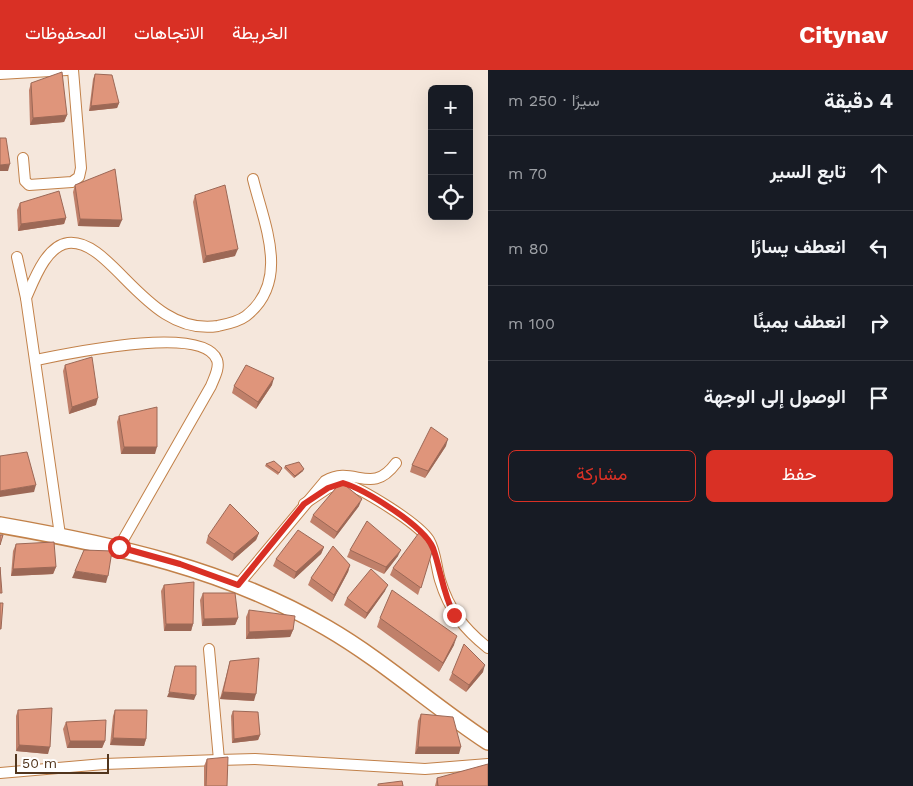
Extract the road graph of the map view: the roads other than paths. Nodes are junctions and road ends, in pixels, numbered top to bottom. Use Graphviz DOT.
graph roads {
  1 [pos="67,70"];
  2 [pos="73,70"];
  3 [pos="0,74"];
  4 [pos="23,158"];
  5 [pos="253,179"];
  6 [pos="17,257"];
  7 [pos="26,298"];
  8 [pos="36,360"];
  9 [pos="396,463"];
  10 [pos="304,504"];
  11 [pos="0,524"];
  12 [pos="60,535"];
  13 [pos="119,547"];
  14 [pos="238,585"];
  15 [pos="488,648"];
  16 [pos="209,649"];
  17 [pos="488,742"];
  18 [pos="220,760"];
  19 [pos="488,764"];
  20 [pos="0,773"];
  1 -- 3 [label="street"];
  2 -- 4 [label="street"];
  5 -- 7 [label="street"];
  6 -- 7 [label="street"];
  7 -- 8 [label="street"];
  8 -- 12 [label="street"];
  8 -- 13 [label="street"];
  9 -- 10 [label="street"];
  10 -- 14 [label="street"];
  10 -- 15 [label="street"];
  11 -- 12 [label="main road"];
  12 -- 13 [label="main road"];
  13 -- 14 [label="main road"];
  14 -- 17 [label="main road"];
  16 -- 18 [label="street"];
  18 -- 19 [label="street"];
  18 -- 20 [label="street"];
}
